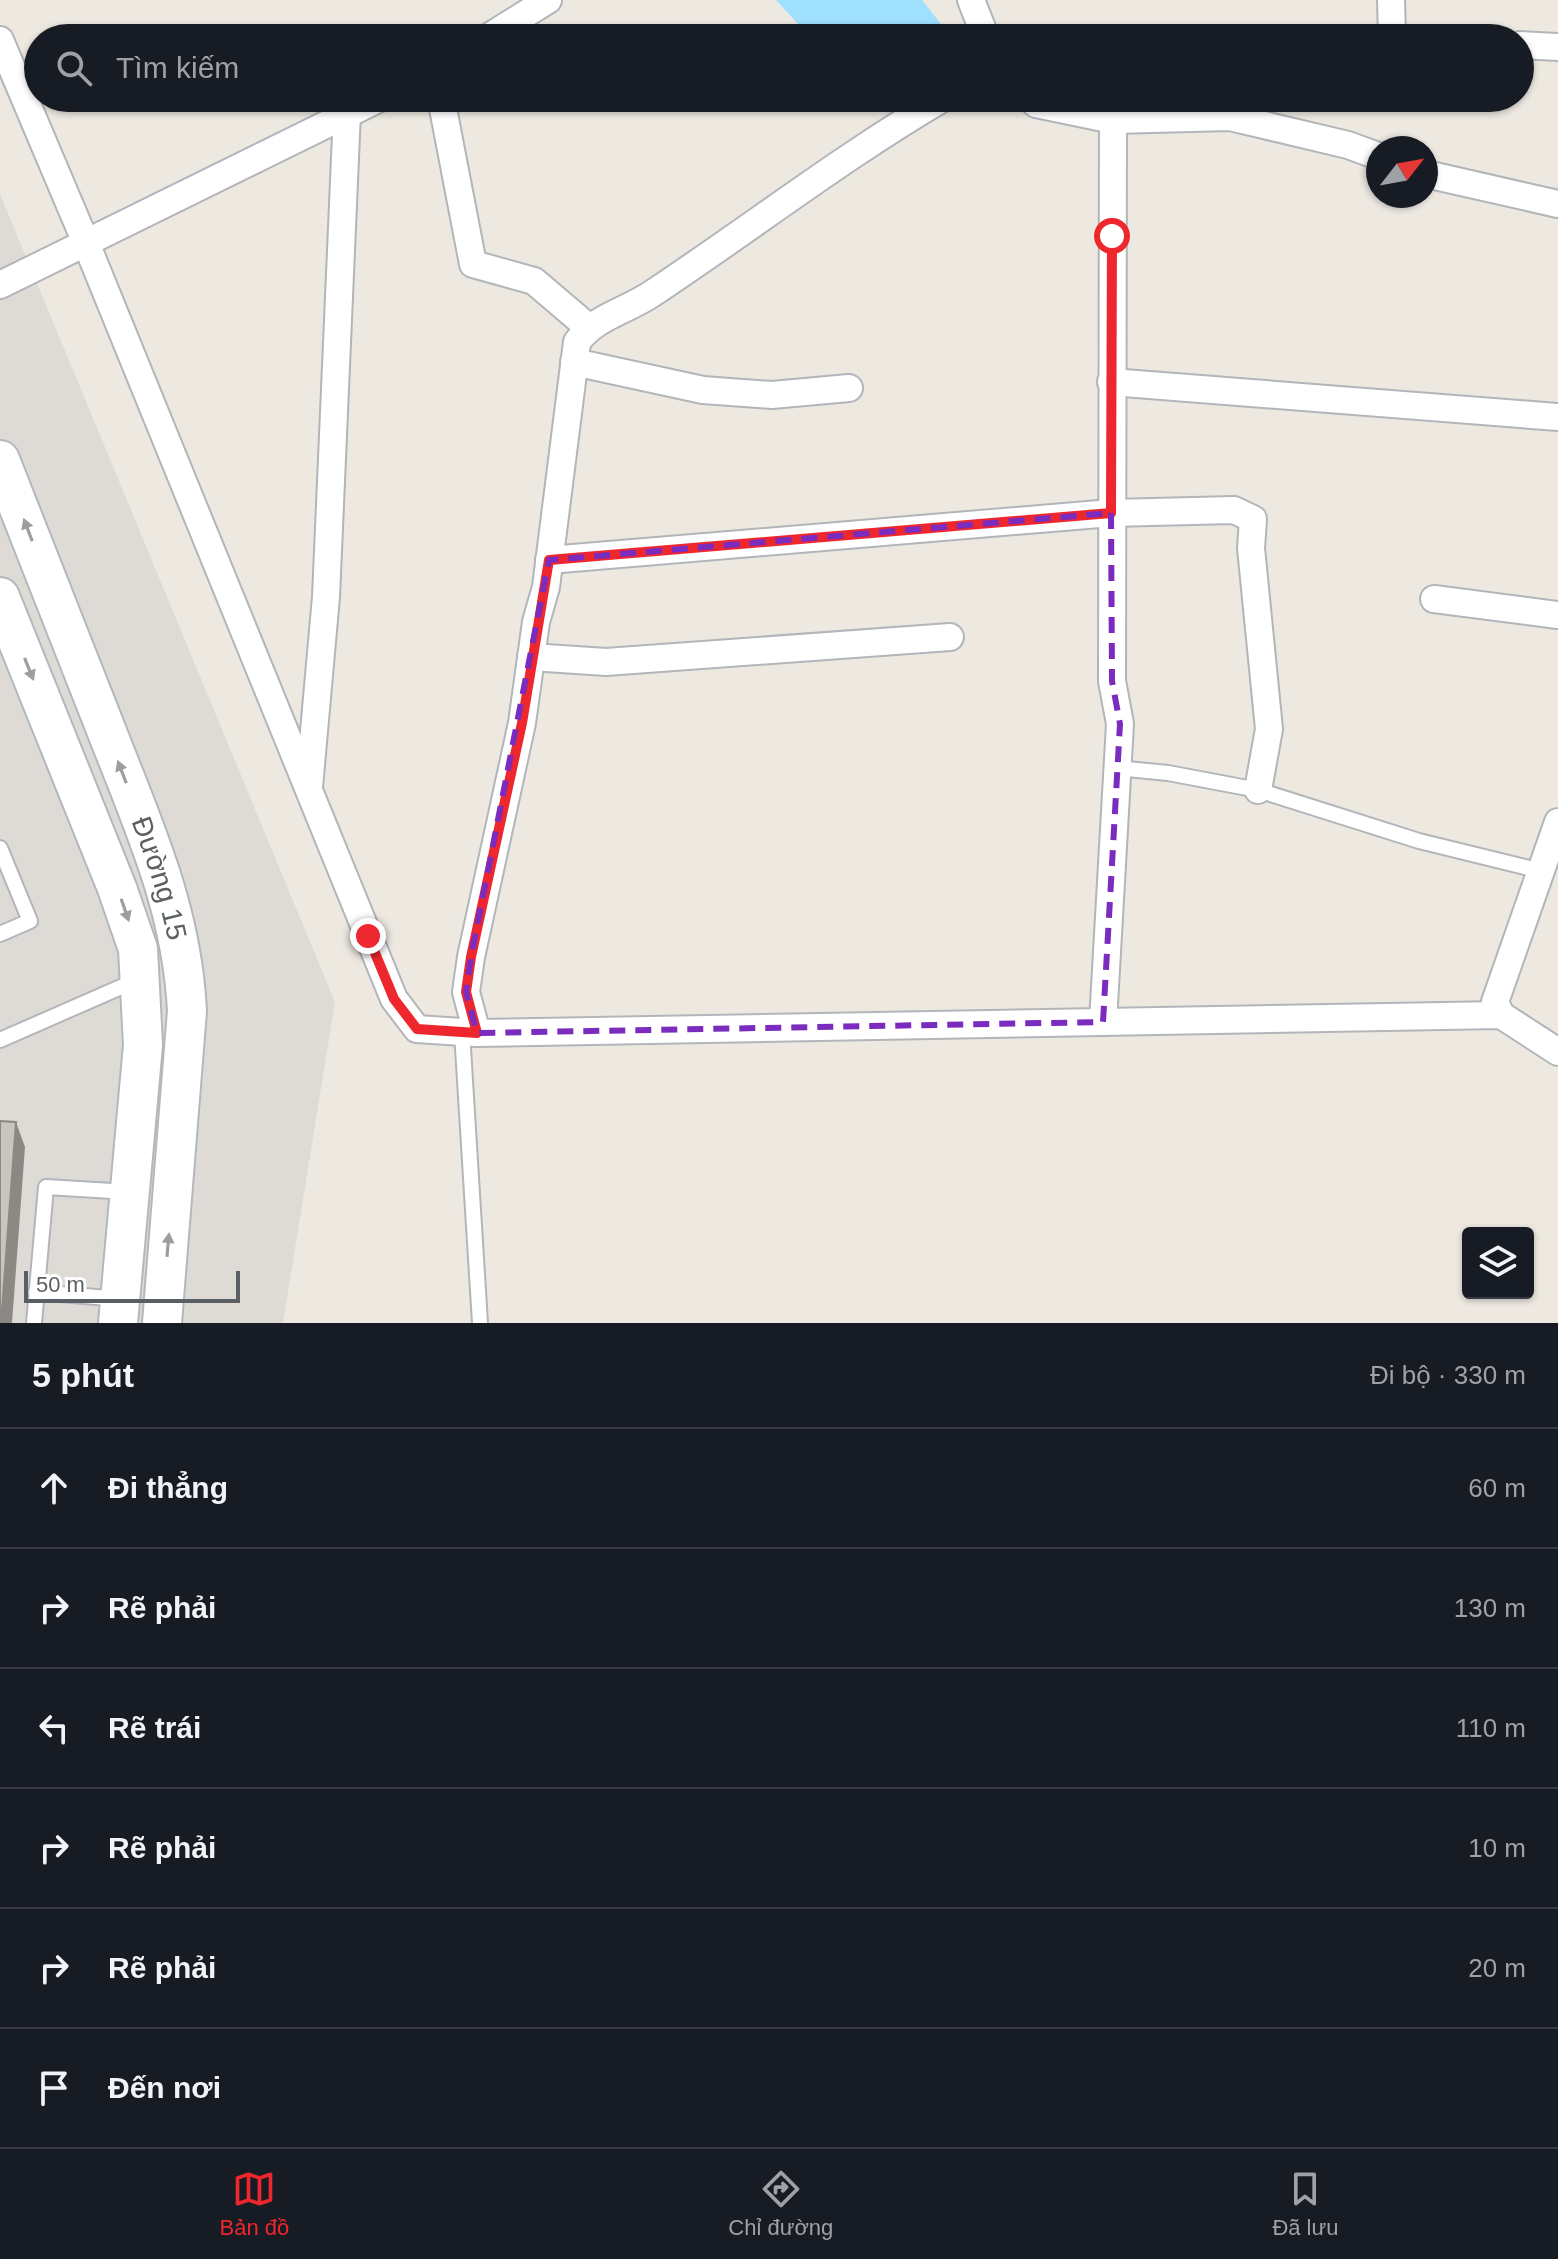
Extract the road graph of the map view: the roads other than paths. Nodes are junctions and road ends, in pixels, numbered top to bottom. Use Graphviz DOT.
graph roads {
  1 [pos="548,0"];
  2 [pos="971,0"];
  3 [pos="1391,0"];
  4 [pos="509,24"];
  5 [pos="980,24"];
  6 [pos="1392,24"];
  7 [pos="0,40"];
  8 [pos="1534,46"];
  9 [pos="1558,47"];
  10 [pos="24,97"];
  11 [pos="31,112"];
  12 [pos="347,112"];
  13 [pos="444,112"];
  14 [pos="919,112"];
  15 [pos="1074,112"];
  16 [pos="1113,120"];
  17 [pos="1366,152"];
  18 [pos="1438,177"];
  19 [pos="1558,204"];
  20 [pos="86,243"];
  21 [pos="0,285"];
  22 [pos="588,327"];
  23 [pos="574,362"];
  24 [pos="1111,382"];
  25 [pos="849,388"];
  26 [pos="1558,417"];
  27 [pos="0,460"];
  28 [pos="1111,513"];
  29 [pos="549,560"];
  30 [pos="0,597"];
  31 [pos="1434,599"];
  32 [pos="1558,615"];
  33 [pos="950,637"];
  34 [pos="531,657"];
  35 [pos="1117,768"];
  36 [pos="1258,790"];
  37 [pos="309,791"];
  38 [pos="1558,822"];
  39 [pos="0,848"];
  40 [pos="1541,871"];
  41 [pos="0,934"];
  42 [pos="185,963"];
  43 [pos="141,978"];
  44 [pos="1501,1015"];
  45 [pos="1103,1022"];
  46 [pos="469,1032"];
  47 [pos="0,1040"];
  48 [pos="1558,1052"];
  49 [pos="129,1192"];
  50 [pos="36,1292"];
  51 [pos="119,1311"];
  52 [pos="34,1323"];
  53 [pos="162,1323"];
  54 [pos="480,1323"];
  1 -- 4 [label="street"];
  2 -- 5 [label="street"];
  3 -- 6 [label="street"];
  7 -- 10 [label="street"];
  8 -- 9 [label="street"];
  11 -- 20 [label="street"];
  12 -- 20 [label="street"];
  12 -- 37 [label="street"];
  13 -- 22 [label="street"];
  14 -- 22 [label="street"];
  15 -- 16 [label="street"];
  16 -- 17 [label="street"];
  16 -- 24 [label="street"];
  18 -- 19 [label="street"];
  20 -- 21 [label="street"];
  20 -- 37 [label="street"];
  22 -- 23 [label="street"];
  23 -- 25 [label="street"];
  23 -- 29 [label="street"];
  24 -- 26 [label="street"];
  24 -- 28 [label="street"];
  42 -- 27 [label="street, Đường 15, one-way"];
  28 -- 29 [label="street"];
  28 -- 35 [label="street"];
  28 -- 36 [label="street"];
  29 -- 34 [label="street"];
  30 -- 43 [label="street, Đường 15, one-way"];
  31 -- 32 [label="street"];
  33 -- 34 [label="street"];
  34 -- 46 [label="street"];
  35 -- 36 [label="lane"];
  35 -- 45 [label="street"];
  36 -- 40 [label="lane"];
  37 -- 46 [label="street"];
  38 -- 40 [label="street"];
  39 -- 41 [label="lane"];
  40 -- 44 [label="street"];
  42 -- 43 [label="street"];
  53 -- 42 [label="street, Đường 15, one-way"];
  43 -- 47 [label="lane"];
  43 -- 49 [label="street, Đường 15"];
  44 -- 45 [label="street"];
  44 -- 48 [label="street"];
  45 -- 46 [label="street"];
  46 -- 54 [label="lane"];
  49 -- 50 [label="lane"];
  49 -- 51 [label="street, Đường 15"];
  50 -- 51 [label="lane"];
  50 -- 52 [label="lane"];
}
